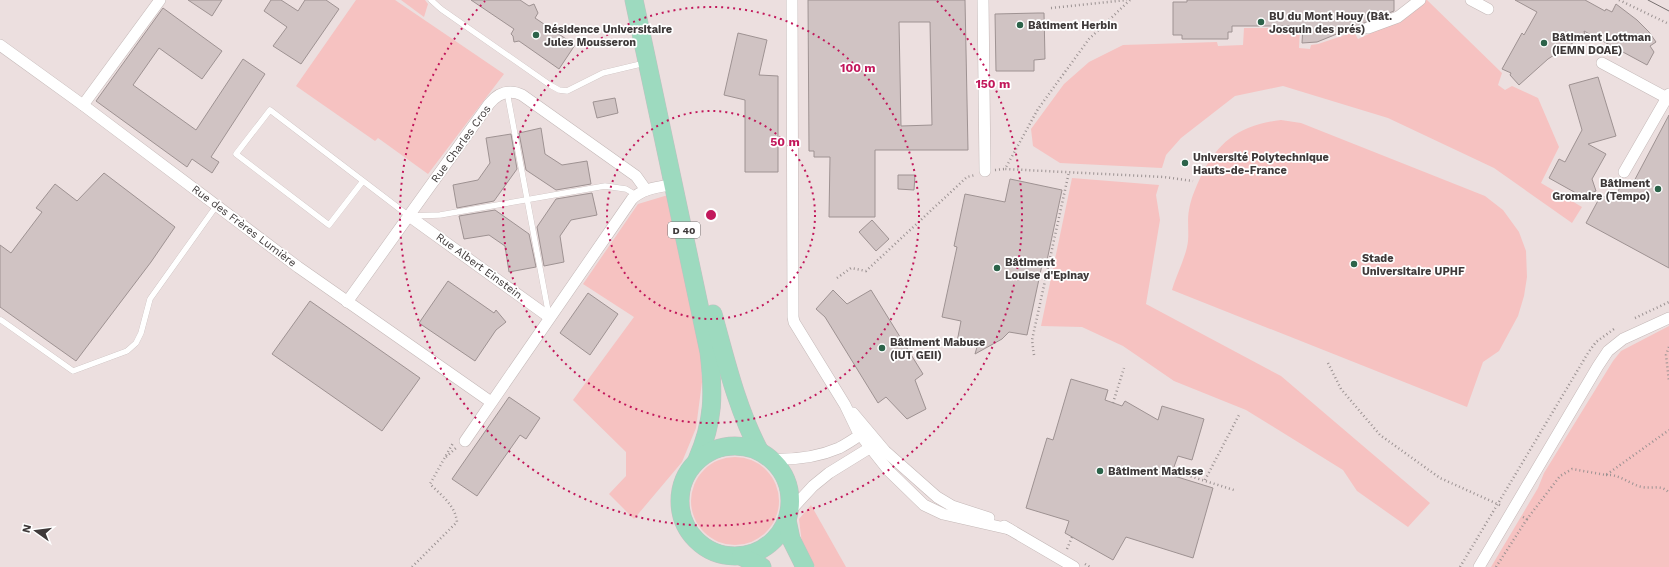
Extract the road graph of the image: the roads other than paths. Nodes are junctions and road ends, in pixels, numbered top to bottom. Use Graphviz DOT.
graph roads {
  1 [pos="160,0"];
  2 [pos="431,0"];
  3 [pos="634,0"];
  4 [pos="643,0"];
  5 [pos="792,0"];
  6 [pos="984,0"];
  7 [pos="1420,0"];
  8 [pos="1471,0"];
  9 [pos="1488,9"];
  10 [pos="1368,28"];
  11 [pos="0,45"];
  12 [pos="648,62"];
  13 [pos="1602,63"];
  14 [pos="507,92"];
  15 [pos="1668,96"];
  16 [pos="83,105"];
  17 [pos="985,171"];
  18 [pos="1624,172"];
  19 [pos="363,181"];
  20 [pos="675,184"];
  21 [pos="641,192"];
  22 [pos="526,200"];
  23 [pos="217,206"];
  24 [pos="409,216"];
  25 [pos="347,302"];
  26 [pos="549,317"];
  27 [pos="1669,318"];
  28 [pos="1,320"];
  29 [pos="491,402"];
  30 [pos="864,432"];
  31 [pos="464,441"];
  32 [pos="874,445"];
  33 [pos="765,455"];
  34 [pos="697,460"];
  35 [pos="788,516"];
  36 [pos="741,556"];
  37 [pos="1079,565"];
  38 [pos="762,567"];
  39 [pos="805,567"];
  40 [pos="1479,567"];
  1 -- 16 [label="street"];
  2 -- 12 [label="lane"];
  3 -- 12 [label="main road, D 40"];
  4 -- 33 [label="main road, D 40"];
  5 -- 30 [label="street"];
  6 -- 17 [label="street"];
  7 -- 10 [label="street"];
  8 -- 9 [label="street"];
  11 -- 16 [label="street, Rue des Frères Lumière"];
  12 -- 20 [label="main road, D 40"];
  13 -- 15 [label="street"];
  14 -- 21 [label="street"];
  14 -- 22 [label="lane"];
  14 -- 24 [label="street, Rue Charles Cros"];
  15 -- 18 [label="street"];
  16 -- 23 [label="street, Rue des Frères Lumière"];
  19 -- 19 [label="lane"];
  19 -- 24 [label="lane"];
  20 -- 21 [label="street"];
  20 -- 34 [label="main road, D 40"];
  21 -- 22 [label="lane"];
  21 -- 26 [label="street"];
  22 -- 24 [label="lane"];
  22 -- 26 [label="lane"];
  23 -- 25 [label="street, Rue des Frères Lumière"];
  23 -- 28 [label="lane"];
  24 -- 25 [label="street, Rue Charles Cros"];
  24 -- 26 [label="street, Rue Albert Einstein"];
  25 -- 29 [label="street, Rue des Frères Lumière"];
  26 -- 29 [label="street"];
  27 -- 40 [label="street"];
  29 -- 31 [label="street"];
  30 -- 32 [label="street"];
  30 -- 33 [label="street"];
  32 -- 35 [label="street"];
  32 -- 37 [label="street"];
  33 -- 34 [label="main road"];
  33 -- 35 [label="main road"];
  34 -- 36 [label="main road"];
  35 -- 36 [label="main road"];
  35 -- 39 [label="main road"];
  36 -- 38 [label="main road"];
}
